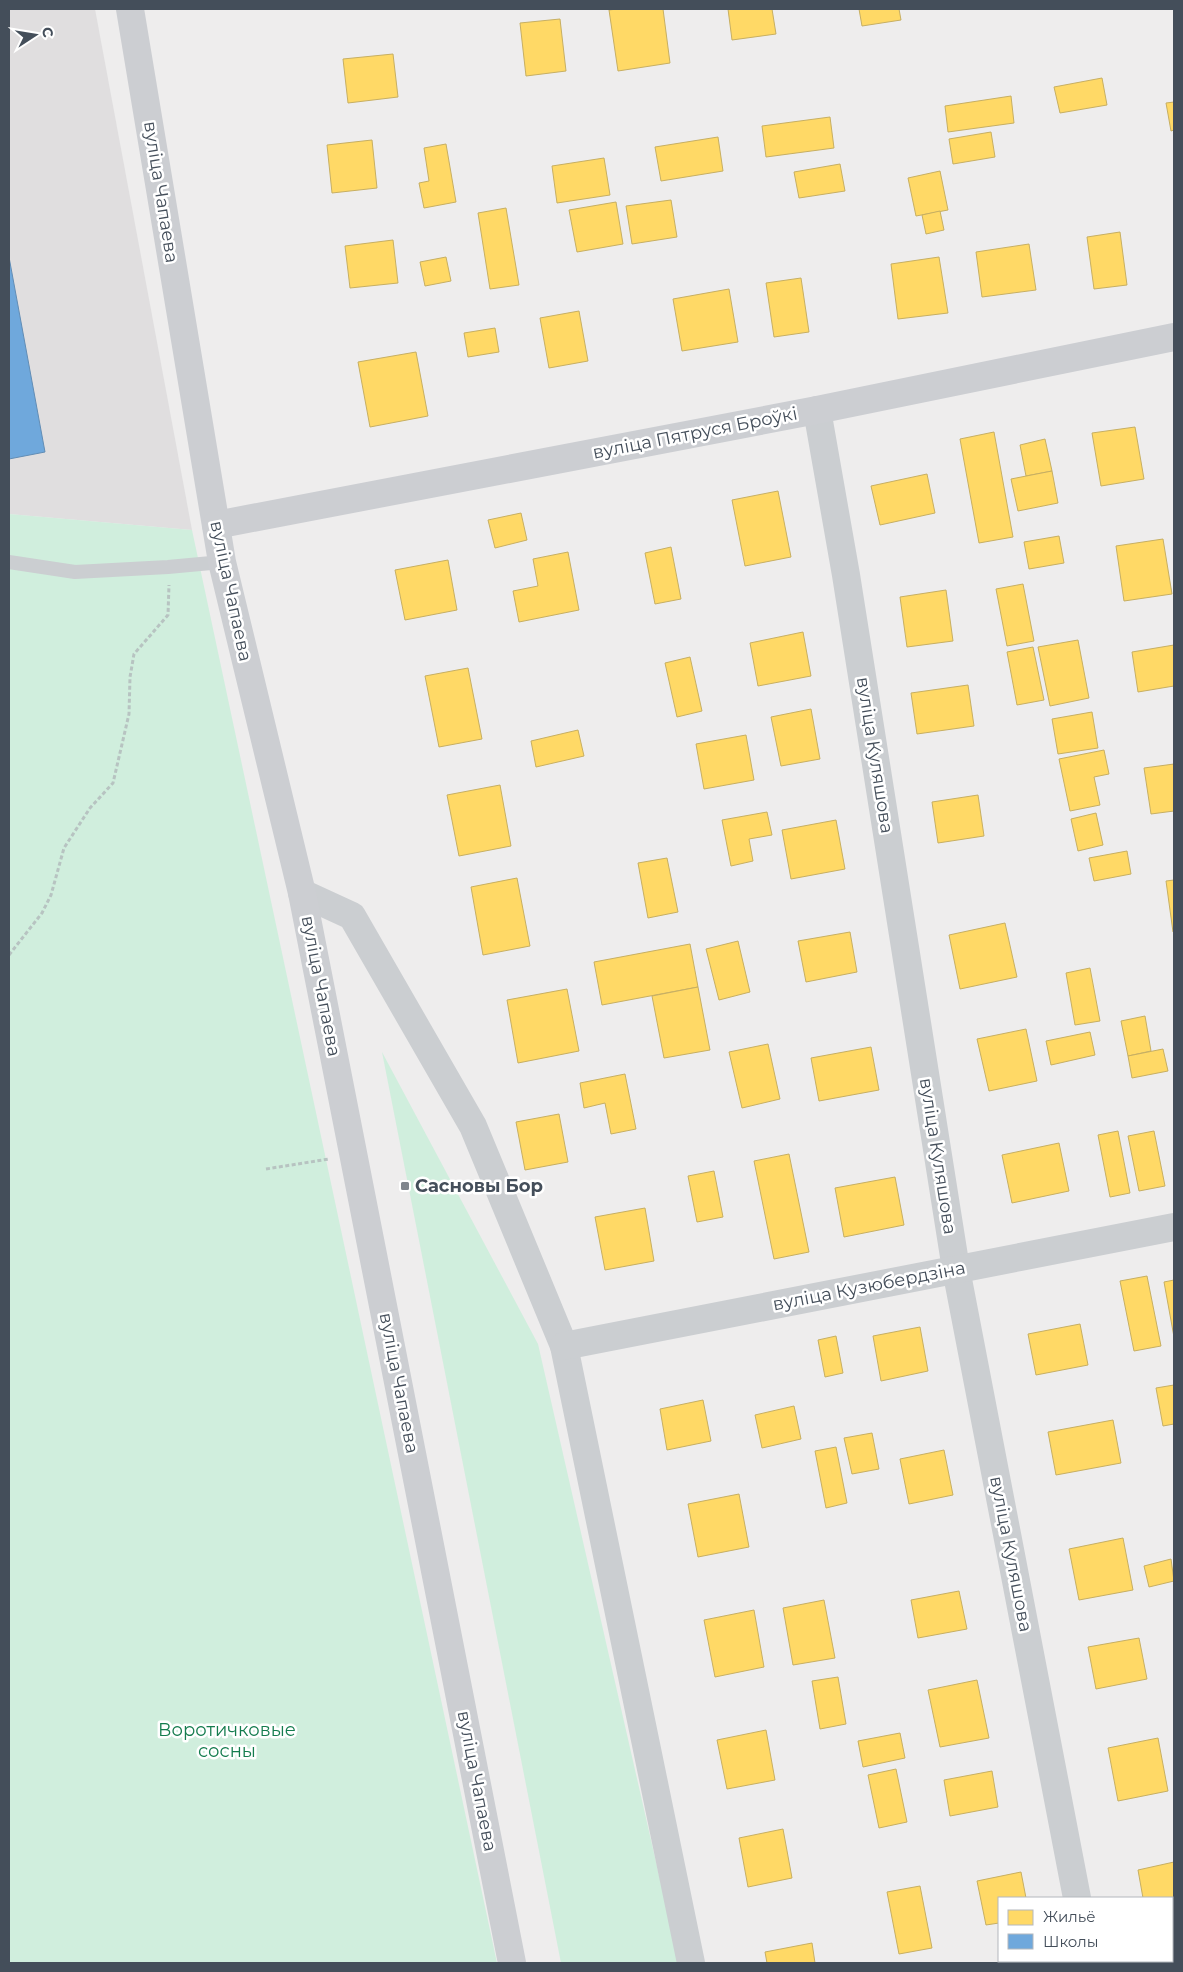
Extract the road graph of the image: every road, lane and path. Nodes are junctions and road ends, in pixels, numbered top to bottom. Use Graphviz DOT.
graph roads {
  1 [pos="130,9"];
  2 [pos="1174,337"];
  3 [pos="817,410"];
  4 [pos="216,525"];
  5 [pos="9,562"];
  6 [pos="222,562"];
  7 [pos="168,567"];
  8 [pos="302,893"];
  9 [pos="9,955"];
  10 [pos="354,1156"];
  11 [pos="266,1168"];
  12 [pos="1174,1227"];
  13 [pos="956,1269"];
  14 [pos="564,1346"];
  15 [pos="1077,1897"];
  16 [pos="512,1963"];
  17 [pos="691,1963"];
  1 -- 4 [label="main road, вуліца Чапаева"];
  2 -- 3 [label="main road, вуліца Пятруся Броўкі"];
  3 -- 4 [label="main road, вуліца Пятруся Броўкі"];
  3 -- 13 [label="street, вуліца Куляшова"];
  4 -- 6 [label="main road, вуліца Чапаева"];
  5 -- 7 [label="lane"];
  6 -- 7 [label="lane"];
  6 -- 8 [label="main road, вуліца Чапаева"];
  7 -- 9 [label="path"];
  8 -- 10 [label="main road, вуліца Чапаева"];
  8 -- 14 [label="street"];
  10 -- 11 [label="path"];
  10 -- 16 [label="main road, вуліца Чапаева"];
  12 -- 13 [label="street, вуліца Кузюбердзіна"];
  13 -- 14 [label="street, вуліца Кузюбердзіна"];
  13 -- 15 [label="street, вуліца Куляшова"];
  14 -- 17 [label="street"];
}
